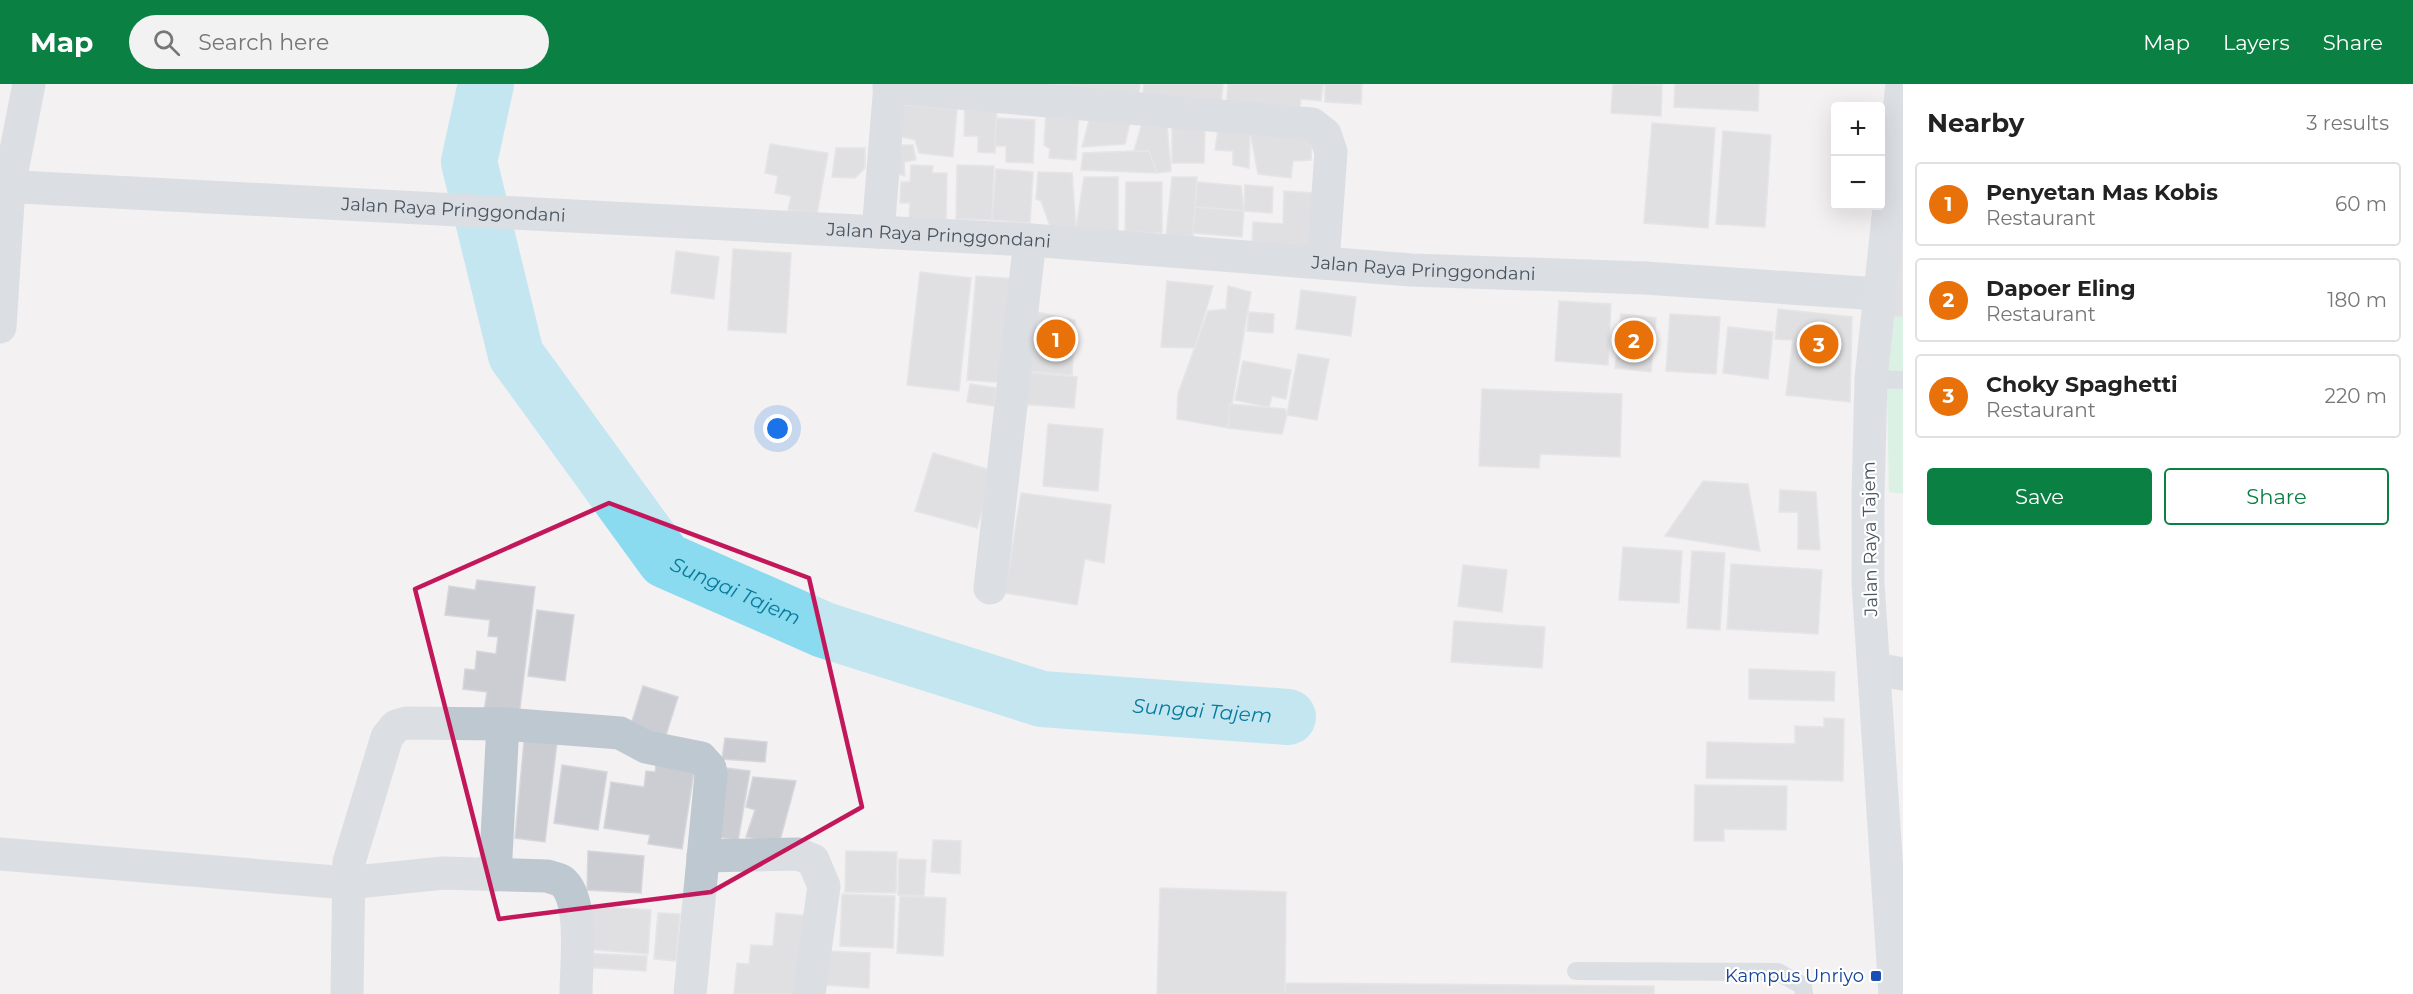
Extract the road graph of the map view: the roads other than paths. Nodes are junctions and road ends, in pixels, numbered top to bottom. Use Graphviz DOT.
graph roads {
  1 [pos="29,84"];
  2 [pos="1902,84"];
  3 [pos="890,85"];
  4 [pos="4,186"];
  5 [pos="878,232"];
  6 [pos="1030,240"];
  7 [pos="1323,263"];
  8 [pos="1879,294"];
  9 [pos="0,327"];
  10 [pos="1871,380"];
  11 [pos="1903,380"];
  12 [pos="990,588"];
  13 [pos="1889,672"];
  14 [pos="503,724"];
  15 [pos="0,854"];
  16 [pos="703,856"];
  17 [pos="495,874"];
  18 [pos="347,883"];
  19 [pos="1576,971"];
  20 [pos="347,994"];
  21 [pos="576,994"];
  22 [pos="690,994"];
  23 [pos="809,994"];
  24 [pos="1804,994"];
  25 [pos="1895,994"];
  1 -- 4 [label="street"];
  2 -- 8 [label="main road, Jalan Raya Tajem"];
  3 -- 5 [label="street"];
  3 -- 7 [label="street"];
  4 -- 5 [label="street, Jalan Raya Pringgondani"];
  4 -- 9 [label="street"];
  5 -- 6 [label="street, Jalan Raya Pringgondani"];
  6 -- 7 [label="street, Jalan Raya Pringgondani"];
  6 -- 12 [label="street"];
  7 -- 8 [label="street, Jalan Raya Pringgondani"];
  8 -- 10 [label="main road, Jalan Raya Tajem"];
  10 -- 11 [label="lane"];
  10 -- 13 [label="main road, Jalan Raya Tajem"];
  13 -- 25 [label="main road, Jalan Raya Tajem"];
  14 -- 16 [label="street"];
  14 -- 17 [label="street"];
  14 -- 18 [label="street"];
  15 -- 18 [label="street"];
  16 -- 22 [label="street"];
  16 -- 23 [label="street"];
  17 -- 18 [label="street"];
  17 -- 21 [label="street"];
  18 -- 20 [label="street"];
  19 -- 24 [label="lane"];
}
